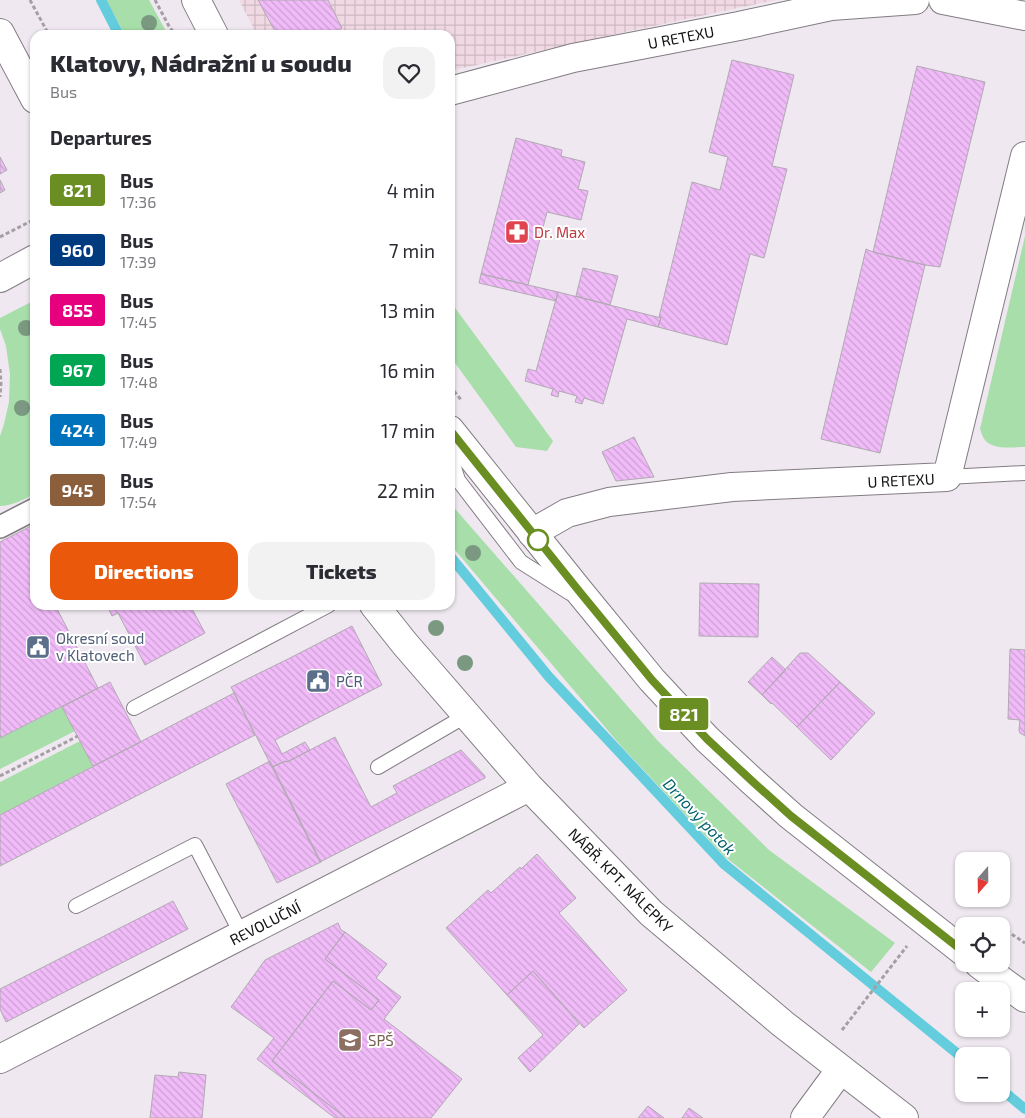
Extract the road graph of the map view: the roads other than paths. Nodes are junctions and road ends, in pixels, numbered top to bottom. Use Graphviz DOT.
graph roads {
  1 [pos="196,0"];
  2 [pos="915,0"];
  3 [pos="943,0"];
  4 [pos="1025,16"];
  5 [pos="211,30"];
  6 [pos="0,33"];
  7 [pos="30,90"];
  8 [pos="455,90"];
  9 [pos="1025,156"];
  10 [pos="30,262"];
  11 [pos="0,278"];
  12 [pos="455,436"];
  13 [pos="455,471"];
  14 [pos="1025,473"];
  15 [pos="947,477"];
  16 [pos="30,512"];
  17 [pos="0,527"];
  18 [pos="532,533"];
  19 [pos="591,606"];
  20 [pos="320,610"];
  21 [pos="378,610"];
  22 [pos="134,708"];
  23 [pos="466,715"];
  24 [pos="378,767"];
  25 [pos="529,787"];
  26 [pos="76,906"];
  27 [pos="242,934"];
  28 [pos="955,945"];
  29 [pos="990,972"];
  30 [pos="1025,998"];
  31 [pos="0,1059"];
  32 [pos="841,1069"];
  33 [pos="804,1118"];
  34 [pos="904,1118"];
  1 -- 5 [label="street"];
  2 -- 8 [label="street, U RETEXU"];
  3 -- 4 [label="street"];
  6 -- 7 [label="street"];
  9 -- 15 [label="street, U RETEXU"];
  10 -- 11 [label="street"];
  12 -- 18 [label="street"];
  13 -- 19 [label="lane"];
  14 -- 15 [label="lane"];
  15 -- 18 [label="street, U RETEXU"];
  16 -- 17 [label="street"];
  18 -- 19 [label="street"];
  19 -- 28 [label="street"];
  20 -- 22 [label="lane"];
  21 -- 23 [label="street, NÁBŘ. KPT. NÁLEPKY"];
  23 -- 24 [label="lane"];
  23 -- 25 [label="street, NÁBŘ. KPT. NÁLEPKY"];
  25 -- 27 [label="street, REVOLUČNÍ"];
  25 -- 32 [label="street, NÁBŘ. KPT. NÁLEPKY"];
  26 -- 27 [label="lane"];
  27 -- 31 [label="street, REVOLUČNÍ"];
  29 -- 30 [label="street"];
  32 -- 33 [label="street"];
  32 -- 34 [label="street, NÁBŘ. KPT. NÁLEPKY"];
}
